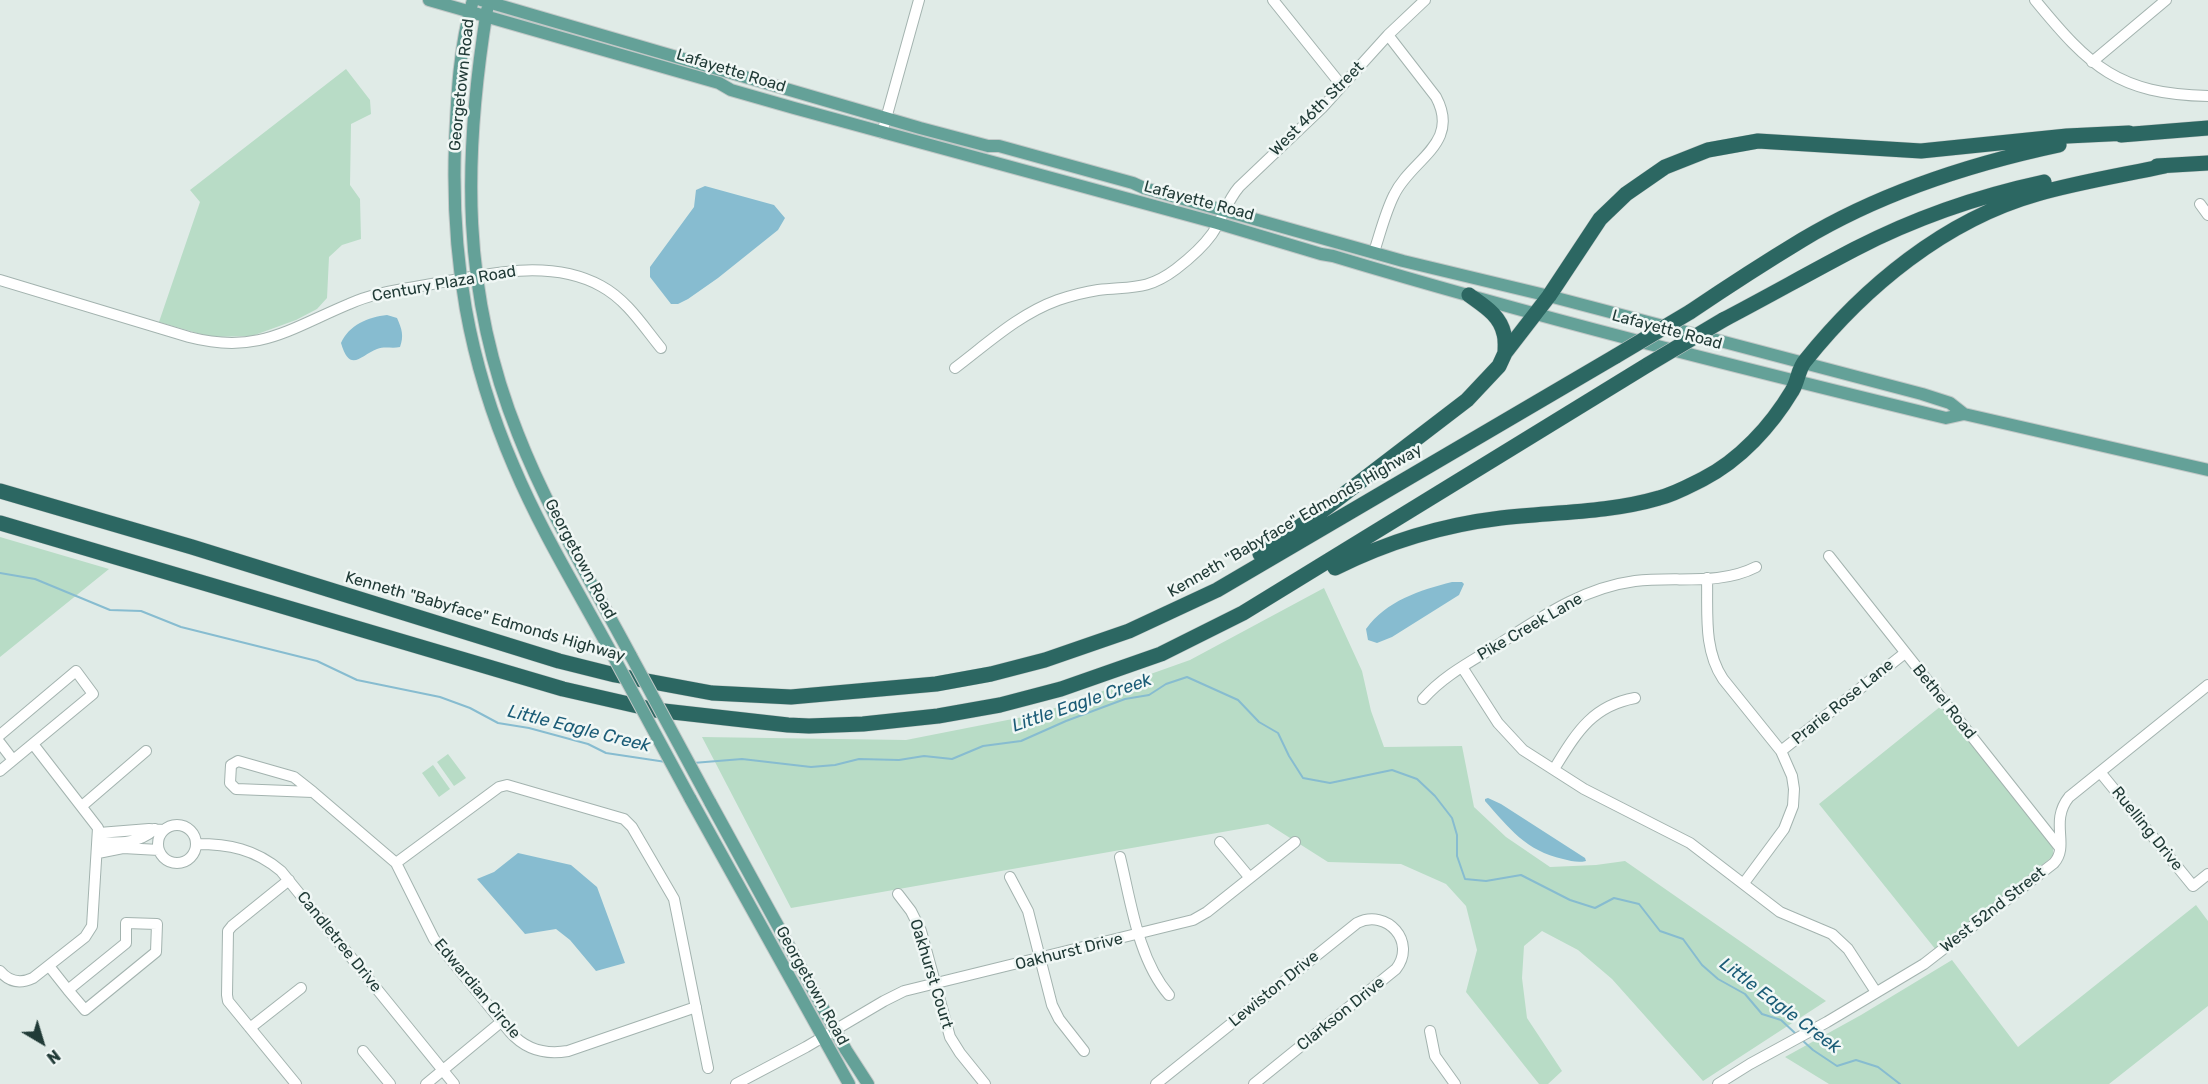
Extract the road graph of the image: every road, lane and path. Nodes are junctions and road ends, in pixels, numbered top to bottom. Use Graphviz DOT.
graph roads {
  1 [pos="429,0"];
  2 [pos="919,0"];
  3 [pos="1273,0"];
  4 [pos="1425,0"];
  5 [pos="2036,0"];
  6 [pos="2166,0"];
  7 [pos="486,1"];
  8 [pos="471,6"];
  9 [pos="486,17"];
  10 [pos="1388,35"];
  11 [pos="2092,63"];
  12 [pos="1342,86"];
  13 [pos="2208,96"];
  14 [pos="887,118"];
  15 [pos="2208,128"];
  16 [pos="882,133"];
  17 [pos="2129,133"];
  18 [pos="2208,163"];
  19 [pos="2165,166"];
  20 [pos="2200,204"];
  21 [pos="1224,209"];
  22 [pos="2208,214"];
  23 [pos="1217,223"];
  24 [pos="1374,252"];
  25 [pos="476,276"];
  26 [pos="460,279"];
  27 [pos="0,280"];
  28 [pos="1469,295"];
  29 [pos="1548,296"];
  30 [pos="1536,312"];
  31 [pos="661,348"];
  32 [pos="1505,353"];
  33 [pos="1803,363"];
  34 [pos="955,368"];
  35 [pos="1797,382"];
  36 [pos="1964,414"];
  37 [pos="2208,470"];
  38 [pos="0,491"];
  39 [pos="0,523"];
  40 [pos="1829,556"];
  41 [pos="1756,567"];
  42 [pos="1707,578"];
  43 [pos="1243,613"];
  44 [pos="1109,639"];
  45 [pos="1905,653"];
  46 [pos="1462,667"];
  47 [pos="2208,685"];
  48 [pos="1635,698"];
  49 [pos="1423,699"];
  50 [pos="0,735"];
  51 [pos="0,743"];
  52 [pos="33,744"];
  53 [pos="146,751"];
  54 [pos="1782,751"];
  55 [pos="13,760"];
  56 [pos="1554,769"];
  57 [pos="0,771"];
  58 [pos="2100,772"];
  59 [pos="313,792"];
  60 [pos="82,806"];
  61 [pos="160,829"];
  62 [pos="1220,842"];
  63 [pos="1295,842"];
  64 [pos="99,843"];
  65 [pos="196,844"];
  66 [pos="2060,848"];
  67 [pos="159,850"];
  68 [pos="1120,857"];
  69 [pos="396,863"];
  70 [pos="2208,874"];
  71 [pos="1011,877"];
  72 [pos="1250,878"];
  73 [pos="289,880"];
  74 [pos="1744,883"];
  75 [pos="898,894"];
  76 [pos="1397,931"];
  77 [pos="1140,934"];
  78 [pos="1041,959"];
  79 [pos="49,966"];
  80 [pos="0,971"];
  81 [pos="936,984"];
  82 [pos="301,988"];
  83 [pos="68,990"];
  84 [pos="1876,992"];
  85 [pos="1169,995"];
  86 [pos="696,1007"];
  87 [pos="501,1022"];
  88 [pos="250,1028"];
  89 [pos="1430,1031"];
  90 [pos="828,1033"];
  91 [pos="363,1051"];
  92 [pos="1084,1051"];
  93 [pos="708,1068"];
  94 [pos="443,1070"];
  95 [pos="296,1084"];
  96 [pos="390,1084"];
  97 [pos="426,1084"];
  98 [pos="454,1084"];
  99 [pos="736,1084"];
  100 [pos="849,1084"];
  101 [pos="868,1084"];
  102 [pos="985,1084"];
  103 [pos="1156,1084"];
  104 [pos="1254,1084"];
  105 [pos="1454,1084"];
  106 [pos="1718,1084"];
  1 -- 8 [label="main road, Lafayette Road"];
  2 -- 14 [label="street"];
  3 -- 12 [label="street"];
  4 -- 10 [label="street, West 46th Street"];
  5 -- 11 [label="street"];
  6 -- 11 [label="street"];
  7 -- 9 [label="main road, Georgetown Road"];
  7 -- 14 [label="main road, Lafayette Road"];
  8 -- 9 [label="main road, Lafayette Road"];
  8 -- 26 [label="main road, Georgetown Road"];
  9 -- 16 [label="main road, Lafayette Road"];
  9 -- 25 [label="main road, Georgetown Road"];
  10 -- 12 [label="street, West 46th Street"];
  10 -- 24 [label="street"];
  11 -- 13 [label="street"];
  12 -- 21 [label="street, West 46th Street"];
  14 -- 16 [label="street"];
  14 -- 21 [label="main road, Lafayette Road"];
  15 -- 17 [label="highway, Kenneth \"Babyface\" Edmonds Highway"];
  16 -- 23 [label="main road, Lafayette Road"];
  17 -- 29 [label="highway"];
  17 -- 44 [label="highway, Kenneth \"Babyface\" Edmonds Highway, bridge"];
  18 -- 19 [label="highway"];
  19 -- 33 [label="highway"];
  19 -- 43 [label="highway, bridge"];
  20 -- 22 [label="street"];
  21 -- 23 [label="street, West 46th Street"];
  21 -- 24 [label="main road, Lafayette Road"];
  23 -- 28 [label="main road, Lafayette Road"];
  23 -- 34 [label="street, West 46th Street"];
  24 -- 29 [label="main road, Lafayette Road"];
  25 -- 26 [label="street, Century Plaza Road"];
  25 -- 31 [label="street, Century Plaza Road"];
  25 -- 90 [label="main road, Georgetown Road, bridge"];
  26 -- 27 [label="street, Century Plaza Road"];
  26 -- 90 [label="main road, Georgetown Road, bridge"];
  28 -- 30 [label="main road, Lafayette Road"];
  28 -- 32 [label="highway"];
  29 -- 30 [label="highway"];
  29 -- 33 [label="main road, Lafayette Road"];
  30 -- 32 [label="highway"];
  30 -- 35 [label="main road, Lafayette Road"];
  32 -- 44 [label="highway"];
  33 -- 35 [label="highway"];
  33 -- 36 [label="main road, Lafayette Road"];
  35 -- 36 [label="main road, Lafayette Road"];
  35 -- 43 [label="highway"];
  36 -- 37 [label="main road, Lafayette Road"];
  38 -- 44 [label="highway, Kenneth \"Babyface\" Edmonds Highway"];
  39 -- 43 [label="highway"];
  40 -- 45 [label="street, Bethel Road"];
  41 -- 42 [label="street, Pike Creek Lane"];
  42 -- 46 [label="street, Pike Creek Lane"];
  42 -- 54 [label="street"];
  45 -- 54 [label="street, Prarie Rose Lane"];
  45 -- 66 [label="street, Bethel Road"];
  46 -- 49 [label="street, Pike Creek Lane"];
  46 -- 56 [label="street"];
  47 -- 58 [label="street"];
  48 -- 56 [label="street"];
  50 -- 52 [label="street"];
  51 -- 55 [label="street"];
  52 -- 55 [label="street"];
  52 -- 60 [label="street"];
  53 -- 60 [label="street"];
  54 -- 74 [label="street"];
  55 -- 57 [label="street"];
  56 -- 74 [label="street"];
  58 -- 66 [label="street"];
  58 -- 70 [label="street, Ruelling Drive"];
  59 -- 59 [label="street"];
  59 -- 69 [label="street"];
  60 -- 64 [label="street"];
  61 -- 64 [label="street"];
  61 -- 65 [label="street"];
  61 -- 67 [label="street"];
  62 -- 72 [label="street"];
  63 -- 72 [label="street, Oakhurst Drive"];
  64 -- 67 [label="street"];
  64 -- 79 [label="street"];
  65 -- 67 [label="street"];
  65 -- 73 [label="street, Candletree Drive"];
  66 -- 84 [label="street, West 52nd Street"];
  68 -- 77 [label="street"];
  69 -- 86 [label="street"];
  69 -- 87 [label="street, Edwardian Circle"];
  71 -- 78 [label="street"];
  72 -- 77 [label="street, Oakhurst Drive"];
  73 -- 88 [label="street"];
  73 -- 94 [label="street, Candletree Drive"];
  74 -- 84 [label="street"];
  75 -- 81 [label="street, Oakhurst Court"];
  76 -- 103 [label="street, Lewiston Drive"];
  76 -- 104 [label="street, Clarkson Drive"];
  77 -- 78 [label="street, Oakhurst Drive"];
  77 -- 85 [label="street"];
  78 -- 81 [label="street, Oakhurst Drive"];
  78 -- 92 [label="street"];
  79 -- 80 [label="street"];
  79 -- 83 [label="street"];
  81 -- 90 [label="street, Oakhurst Drive"];
  81 -- 102 [label="street, Oakhurst Court"];
  82 -- 88 [label="street"];
  83 -- 83 [label="street"];
  84 -- 106 [label="street, West 52nd Street"];
  86 -- 87 [label="street, Edwardian Circle"];
  86 -- 93 [label="street"];
  87 -- 94 [label="street"];
  88 -- 95 [label="street"];
  89 -- 105 [label="street"];
  90 -- 99 [label="street, Oakhurst Drive"];
  90 -- 100 [label="main road, Georgetown Road"];
  90 -- 101 [label="main road, Georgetown Road"];
  91 -- 96 [label="street"];
  94 -- 97 [label="street"];
  94 -- 98 [label="street, Candletree Drive"];
}
